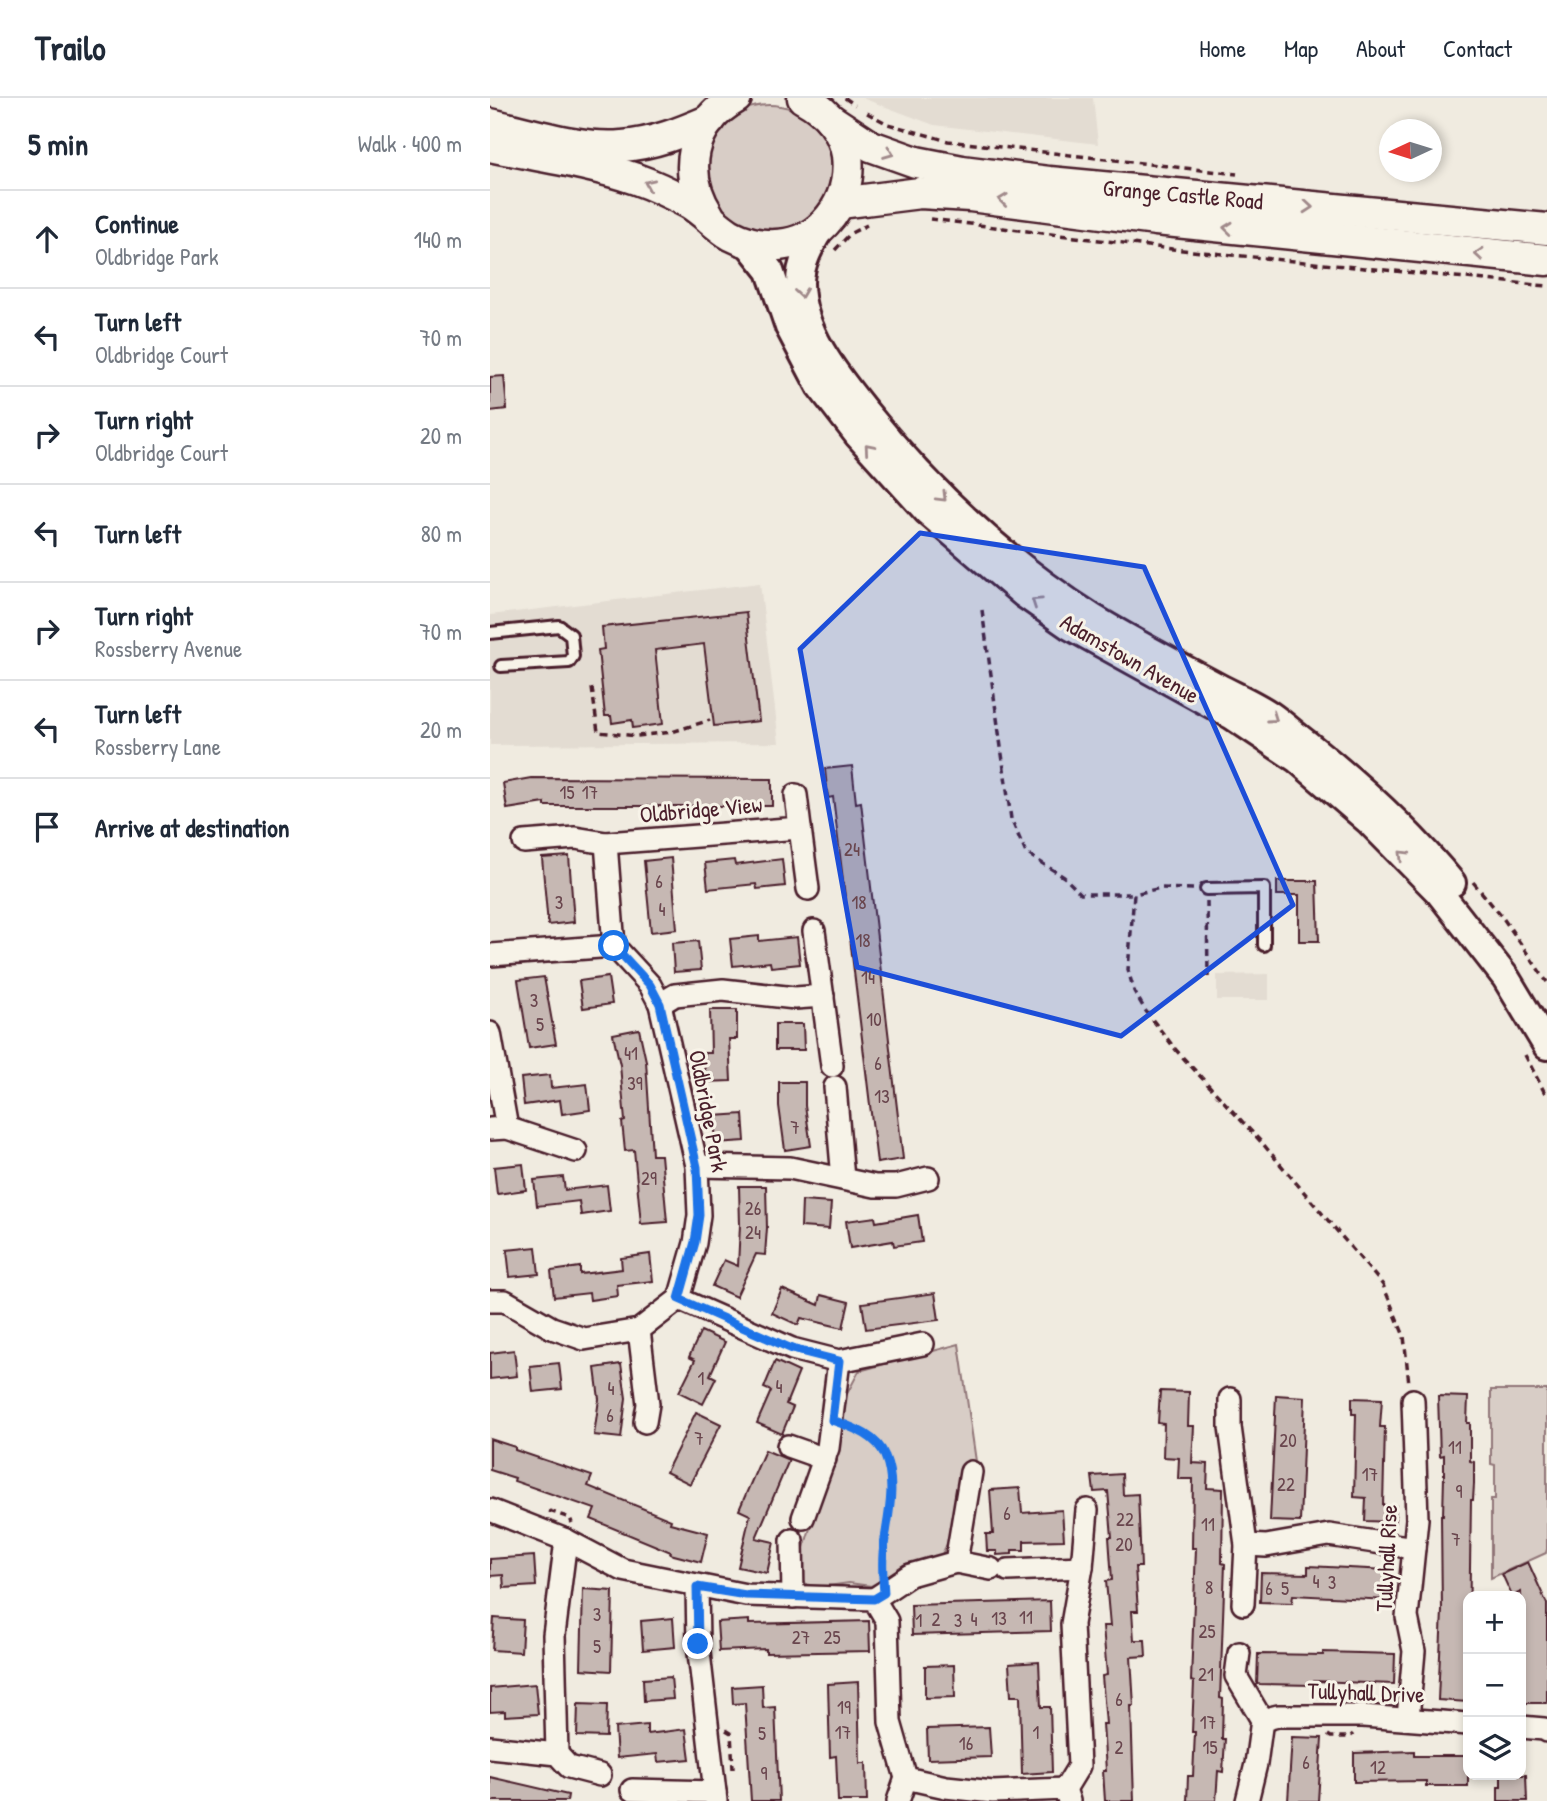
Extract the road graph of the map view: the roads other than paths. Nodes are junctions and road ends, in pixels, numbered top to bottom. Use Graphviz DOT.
graph roads {
  1 [pos="821,103"];
  2 [pos="726,105"];
  3 [pos="490,124"];
  4 [pos="490,146"];
  5 [pos="840,204"];
  6 [pos="709,216"];
  7 [pos="1547,229"];
  8 [pos="825,241"];
  9 [pos="747,242"];
  10 [pos="1547,260"];
  11 [pos="490,633"];
  12 [pos="501,666"];
  13 [pos="796,795"];
  14 [pos="800,828"];
  15 [pos="524,842"];
  16 [pos="606,843"];
  17 [pos="808,889"];
  18 [pos="1206,889"];
  19 [pos="814,931"];
  20 [pos="614,946"];
  21 [pos="1264,946"];
  22 [pos="490,957"];
  23 [pos="823,996"];
  24 [pos="660,1004"];
  25 [pos="1547,1012"];
  26 [pos="490,1032"];
  27 [pos="1547,1046"];
  28 [pos="499,1129"];
  29 [pos="576,1151"];
  30 [pos="697,1167"];
  31 [pos="928,1178"];
  32 [pos="843,1179"];
  33 [pos="679,1299"];
  34 [pos="490,1301"];
  35 [pos="639,1330"];
  36 [pos="923,1344"];
  37 [pos="839,1361"];
  38 [pos="1230,1399"];
  39 [pos="1413,1400"];
  40 [pos="645,1422"];
  41 [pos="788,1446"];
  42 [pos="825,1459"];
  43 [pos="971,1472"];
  44 [pos="490,1510"];
  45 [pos="1087,1510"];
  46 [pos="803,1518"];
  47 [pos="570,1534"];
  48 [pos="792,1541"];
  49 [pos="1246,1545"];
  50 [pos="1414,1548"];
  51 [pos="956,1562"];
  52 [pos="1082,1567"];
  53 [pos="697,1587"];
  54 [pos="879,1596"];
  55 [pos="793,1597"];
  56 [pos="1243,1604"];
  57 [pos="1239,1653"];
  58 [pos="1408,1718"];
  59 [pos="1262,1720"];
  60 [pos="1463,1724"];
  61 [pos="1526,1727"];
  62 [pos="1547,1731"];
  63 [pos="490,1747"];
  64 [pos="557,1754"];
  65 [pos="600,1775"];
  66 [pos="906,1779"];
  67 [pos="632,1790"];
  68 [pos="1067,1795"];
  69 [pos="715,1797"];
  70 [pos="898,1801"];
  71 [pos="1247,1801"];
  1 -- 5 [label="main road"];
  1 -- 7 [label="main road, Grange Castle Road, one-way"];
  2 -- 3 [label="main road"];
  2 -- 6 [label="main road"];
  6 -- 4 [label="main road, one-way"];
  5 -- 8 [label="main road"];
  10 -- 5 [label="main road, Grange Castle Road, one-way"];
  6 -- 9 [label="main road"];
  8 -- 9 [label="main road"];
  8 -- 25 [label="street, Adamstown Avenue, one-way"];
  27 -- 9 [label="street, Adamstown Avenue, one-way"];
  11 -- 12 [label="lane"];
  13 -- 14 [label="street"];
  14 -- 16 [label="street, Oldbridge View"];
  14 -- 17 [label="street"];
  15 -- 16 [label="street, Oldbridge View"];
  16 -- 20 [label="street"];
  18 -- 21 [label="lane"];
  19 -- 23 [label="street"];
  20 -- 22 [label="street"];
  20 -- 24 [label="street, Oldbridge Park"];
  23 -- 24 [label="street"];
  23 -- 32 [label="street"];
  24 -- 30 [label="street, Oldbridge Park"];
  26 -- 28 [label="street"];
  28 -- 29 [label="street"];
  30 -- 32 [label="street"];
  30 -- 33 [label="street, Oldbridge Park"];
  31 -- 32 [label="street"];
  33 -- 35 [label="street"];
  33 -- 37 [label="street"];
  34 -- 35 [label="street"];
  35 -- 40 [label="street"];
  36 -- 37 [label="street"];
  37 -- 42 [label="street"];
  38 -- 49 [label="street"];
  39 -- 50 [label="street, Tullyhall Rise"];
  41 -- 42 [label="street"];
  42 -- 46 [label="street"];
  43 -- 51 [label="street"];
  44 -- 47 [label="street"];
  45 -- 52 [label="street"];
  47 -- 53 [label="street"];
  47 -- 64 [label="street"];
  48 -- 55 [label="street"];
  49 -- 50 [label="street"];
  49 -- 56 [label="street"];
  50 -- 58 [label="street, Tullyhall Rise"];
  51 -- 52 [label="street"];
  51 -- 54 [label="street"];
  52 -- 68 [label="street"];
  53 -- 55 [label="street"];
  53 -- 69 [label="street"];
  54 -- 55 [label="street"];
  54 -- 66 [label="street"];
  57 -- 59 [label="street"];
  58 -- 59 [label="street, Tullyhall Drive"];
  58 -- 60 [label="street, Tullyhall Drive"];
  59 -- 71 [label="street"];
  61 -- 62 [label="street"];
  63 -- 64 [label="street"];
  64 -- 65 [label="street"];
  66 -- 68 [label="street"];
  66 -- 70 [label="street"];
  67 -- 69 [label="street"];
}
